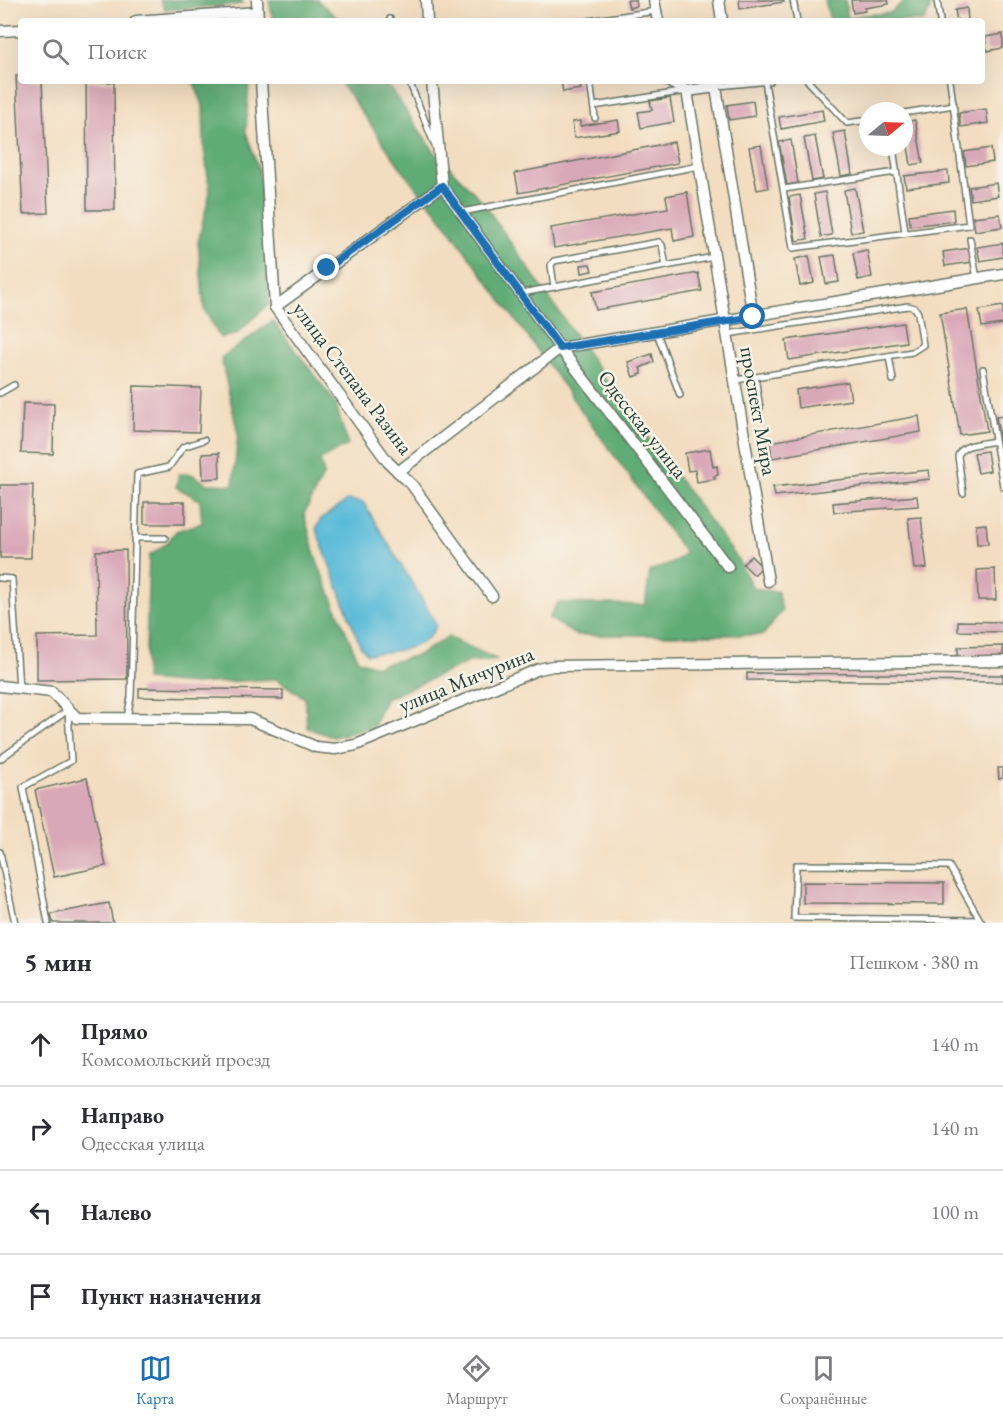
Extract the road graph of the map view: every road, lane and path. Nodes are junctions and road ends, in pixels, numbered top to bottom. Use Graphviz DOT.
graph roads {
  1 [pos="256,0"];
  2 [pos="426,0"];
  3 [pos="719,0"];
  4 [pos="794,0"];
  5 [pos="937,0"];
  6 [pos="656,11"];
  7 [pos="257,16"];
  8 [pos="209,18"];
  9 [pos="427,18"];
  10 [pos="608,18"];
  11 [pos="722,18"];
  12 [pos="797,18"];
  13 [pos="940,18"];
  14 [pos="18,30"];
  15 [pos="0,31"];
  16 [pos="261,84"];
  17 [pos="410,84"];
  18 [pos="432,84"];
  19 [pos="590,84"];
  20 [pos="674,84"];
  21 [pos="718,84"];
  22 [pos="765,84"];
  23 [pos="811,84"];
  24 [pos="950,84"];
  25 [pos="687,91"];
  26 [pos="954,105"];
  27 [pos="594,106"];
  28 [pos="913,112"];
  29 [pos="595,118"];
  30 [pos="859,121"];
  31 [pos="437,150"];
  32 [pos="894,156"];
  33 [pos="699,166"];
  34 [pos="896,172"];
  35 [pos="442,186"];
  36 [pos="784,189"];
  37 [pos="462,212"];
  38 [pos="905,232"];
  39 [pos="970,239"];
  40 [pos="714,257"];
  41 [pos="666,266"];
  42 [pos="1003,274"];
  43 [pos="977,279"];
  44 [pos="554,287"];
  45 [pos="522,293"];
  46 [pos="275,307"];
  47 [pos="753,317"];
  48 [pos="724,322"];
  49 [pos="657,333"];
  50 [pos="726,334"];
  51 [pos="560,348"];
  52 [pos="889,356"];
  53 [pos="983,369"];
  54 [pos="755,377"];
  55 [pos="893,380"];
  56 [pos="734,381"];
  57 [pos="14,385"];
  58 [pos="0,393"];
  59 [pos="680,395"];
  60 [pos="760,408"];
  61 [pos="204,440"];
  62 [pos="995,441"];
  63 [pos="398,472"];
  64 [pos="1003,486"];
  65 [pos="963,492"];
  66 [pos="135,538"];
  67 [pos="165,538"];
  68 [pos="728,567"];
  69 [pos="0,578"];
  70 [pos="768,581"];
  71 [pos="492,596"];
  72 [pos="1003,661"];
  73 [pos="0,686"];
  74 [pos="19,688"];
  75 [pos="68,710"];
  76 [pos="127,718"];
  77 [pos="0,759"];
  78 [pos="0,852"];
  79 [pos="981,921"];
  80 [pos="15,923"];
  81 [pos="48,923"];
  1 -- 7 [label="street"];
  2 -- 9 [label="street"];
  3 -- 11 [label="street"];
  4 -- 12 [label="lane"];
  5 -- 13 [label="lane"];
  6 -- 10 [label="lane"];
  7 -- 8 [label="street"];
  14 -- 15 [label="street"];
  16 -- 46 [label="street, улица Степана Разина"];
  17 -- 31 [label="lane"];
  18 -- 31 [label="street, Одесская улица"];
  19 -- 27 [label="lane"];
  20 -- 25 [label="street"];
  21 -- 25 [label="street"];
  21 -- 47 [label="street, проспект Мира"];
  22 -- 36 [label="lane"];
  23 -- 30 [label="lane"];
  24 -- 26 [label="lane"];
  25 -- 27 [label="lane"];
  25 -- 33 [label="street, проспект Мира"];
  26 -- 28 [label="lane"];
  26 -- 38 [label="lane"];
  27 -- 29 [label="lane"];
  31 -- 35 [label="street, Одесская улица"];
  32 -- 34 [label="lane"];
  33 -- 37 [label="lane"];
  33 -- 40 [label="street, проспект Мира"];
  34 -- 36 [label="lane"];
  34 -- 38 [label="lane"];
  35 -- 37 [label="street, Одесская улица"];
  35 -- 46 [label="street"];
  36 -- 38 [label="lane"];
  37 -- 45 [label="street, Одесская улица"];
  39 -- 43 [label="lane"];
  40 -- 41 [label="lane"];
  40 -- 48 [label="street, проспект Мира"];
  41 -- 44 [label="lane"];
  41 -- 44 [label="lane"];
  42 -- 43 [label="street"];
  43 -- 47 [label="street"];
  44 -- 45 [label="lane"];
  45 -- 51 [label="street, Одесская улица"];
  46 -- 63 [label="street, улица Степана Разина"];
  47 -- 48 [label="street"];
  48 -- 49 [label="street"];
  48 -- 50 [label="street, проспект Мира"];
  49 -- 51 [label="street"];
  49 -- 59 [label="lane"];
  50 -- 52 [label="lane"];
  50 -- 56 [label="street, проспект Мира"];
  51 -- 63 [label="street"];
  51 -- 68 [label="street, Одесская улица"];
  52 -- 54 [label="lane"];
  52 -- 55 [label="lane"];
  53 -- 62 [label="lane"];
  54 -- 56 [label="lane"];
  54 -- 60 [label="lane"];
  56 -- 70 [label="street, проспект Мира"];
  57 -- 58 [label="lane"];
  61 -- 66 [label="lane"];
  62 -- 64 [label="lane"];
  62 -- 65 [label="lane"];
  63 -- 71 [label="street, улица Степана Разина"];
  66 -- 67 [label="lane"];
  66 -- 76 [label="lane"];
  69 -- 74 [label="lane"];
  72 -- 76 [label="street, улица Мичурина"];
  73 -- 74 [label="street, улица Мичурина"];
  74 -- 75 [label="street, улица Мичурина"];
  75 -- 76 [label="street, улица Мичурина"];
  75 -- 77 [label="lane"];
  75 -- 81 [label="lane"];
  78 -- 80 [label="lane"];
  79 -- 79 [label="lane"];
}
